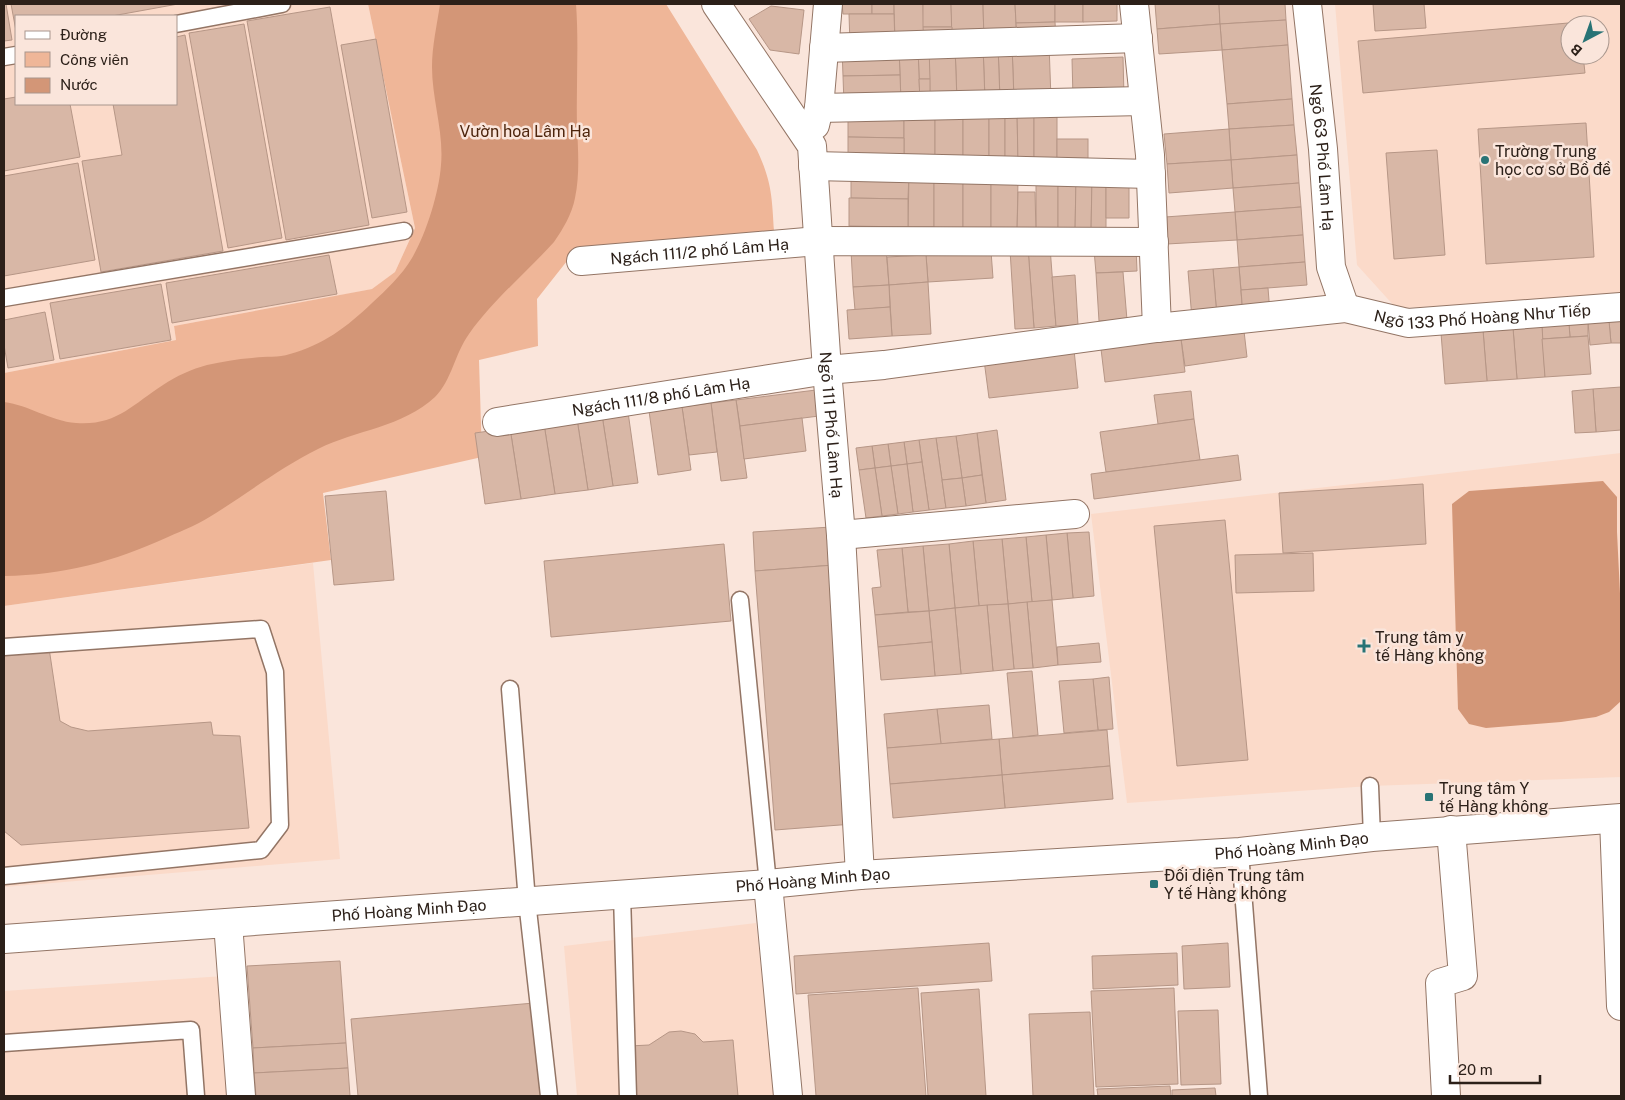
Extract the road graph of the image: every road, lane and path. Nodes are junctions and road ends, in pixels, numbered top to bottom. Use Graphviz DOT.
graph roads {
  1 [pos="282,4"];
  2 [pos="716,4"];
  3 [pos="828,4"];
  4 [pos="1134,4"];
  5 [pos="1307,4"];
  6 [pos="178,24"];
  7 [pos="1138,38"];
  8 [pos="824,48"];
  9 [pos="1144,101"];
  10 [pos="819,108"];
  11 [pos="812,156"];
  12 [pos="1151,174"];
  13 [pos="404,232"];
  14 [pos="818,241"];
  15 [pos="1154,242"];
  16 [pos="581,261"];
  17 [pos="4,298"];
  18 [pos="1345,308"];
  19 [pos="1621,308"];
  20 [pos="1157,328"];
  21 [pos="827,370"];
  22 [pos="497,422"];
  23 [pos="1075,514"];
  24 [pos="841,535"];
  25 [pos="740,600"];
  26 [pos="4,647"];
  27 [pos="510,689"];
  28 [pos="1370,786"];
  29 [pos="1618,819"];
  30 [pos="1451,830"];
  31 [pos="1372,837"];
  32 [pos="1240,852"];
  33 [pos="860,875"];
  34 [pos="4,876"];
  35 [pos="768,884"];
  36 [pos="622,895"];
  37 [pos="527,902"];
  38 [pos="228,923"];
  39 [pos="4,939"];
  40 [pos="1621,1006"];
  41 [pos="4,1043"];
  42 [pos="196,1096"];
  43 [pos="241,1096"];
  44 [pos="550,1096"];
  45 [pos="628,1096"];
  46 [pos="788,1096"];
  47 [pos="1259,1096"];
  48 [pos="1446,1096"];
  1 -- 6 [label="lane"];
  2 -- 11 [label="street"];
  3 -- 8 [label="street"];
  4 -- 7 [label="street"];
  5 -- 18 [label="street, Ngõ 63 Phố Lâm Hạ"];
  7 -- 8 [label="street"];
  7 -- 9 [label="street"];
  8 -- 10 [label="street"];
  9 -- 10 [label="street"];
  9 -- 12 [label="street"];
  10 -- 11 [label="street"];
  11 -- 12 [label="street"];
  11 -- 14 [label="street, Ngõ 111 Phố Lâm Hạ"];
  12 -- 15 [label="street"];
  13 -- 17 [label="lane"];
  14 -- 15 [label="street, Ngách 111/2 phố Lâm Hạ"];
  14 -- 16 [label="street, Ngách 111/2 phố Lâm Hạ"];
  14 -- 21 [label="street, Ngõ 111 Phố Lâm Hạ"];
  15 -- 20 [label="street"];
  18 -- 19 [label="street, Ngõ 133 Phố Hoàng Như Tiếp"];
  18 -- 20 [label="street, Ngõ 133 Phố Hoàng Như Tiếp"];
  20 -- 21 [label="street, Ngách 111/8 phố Lâm Hạ"];
  21 -- 22 [label="street, Ngách 111/8 phố Lâm Hạ"];
  21 -- 24 [label="street, Ngõ 111 Phố Lâm Hạ"];
  23 -- 24 [label="street"];
  24 -- 33 [label="street, Ngõ 111 Phố Lâm Hạ"];
  25 -- 35 [label="lane"];
  26 -- 34 [label="lane"];
  27 -- 37 [label="lane"];
  28 -- 31 [label="lane"];
  29 -- 30 [label="street, Phố Hoàng Minh Đạo"];
  29 -- 40 [label="street"];
  30 -- 31 [label="street, Phố Hoàng Minh Đạo"];
  30 -- 48 [label="street"];
  31 -- 32 [label="street, Phố Hoàng Minh Đạo"];
  32 -- 33 [label="street, Phố Hoàng Minh Đạo"];
  32 -- 47 [label="lane"];
  33 -- 35 [label="street, Phố Hoàng Minh Đạo"];
  35 -- 36 [label="street, Phố Hoàng Minh Đạo"];
  35 -- 46 [label="street"];
  36 -- 37 [label="street, Phố Hoàng Minh Đạo"];
  36 -- 45 [label="lane"];
  37 -- 38 [label="street, Phố Hoàng Minh Đạo"];
  37 -- 44 [label="lane"];
  38 -- 39 [label="street, Phố Hoàng Minh Đạo"];
  38 -- 43 [label="street"];
  41 -- 42 [label="lane"];
}
